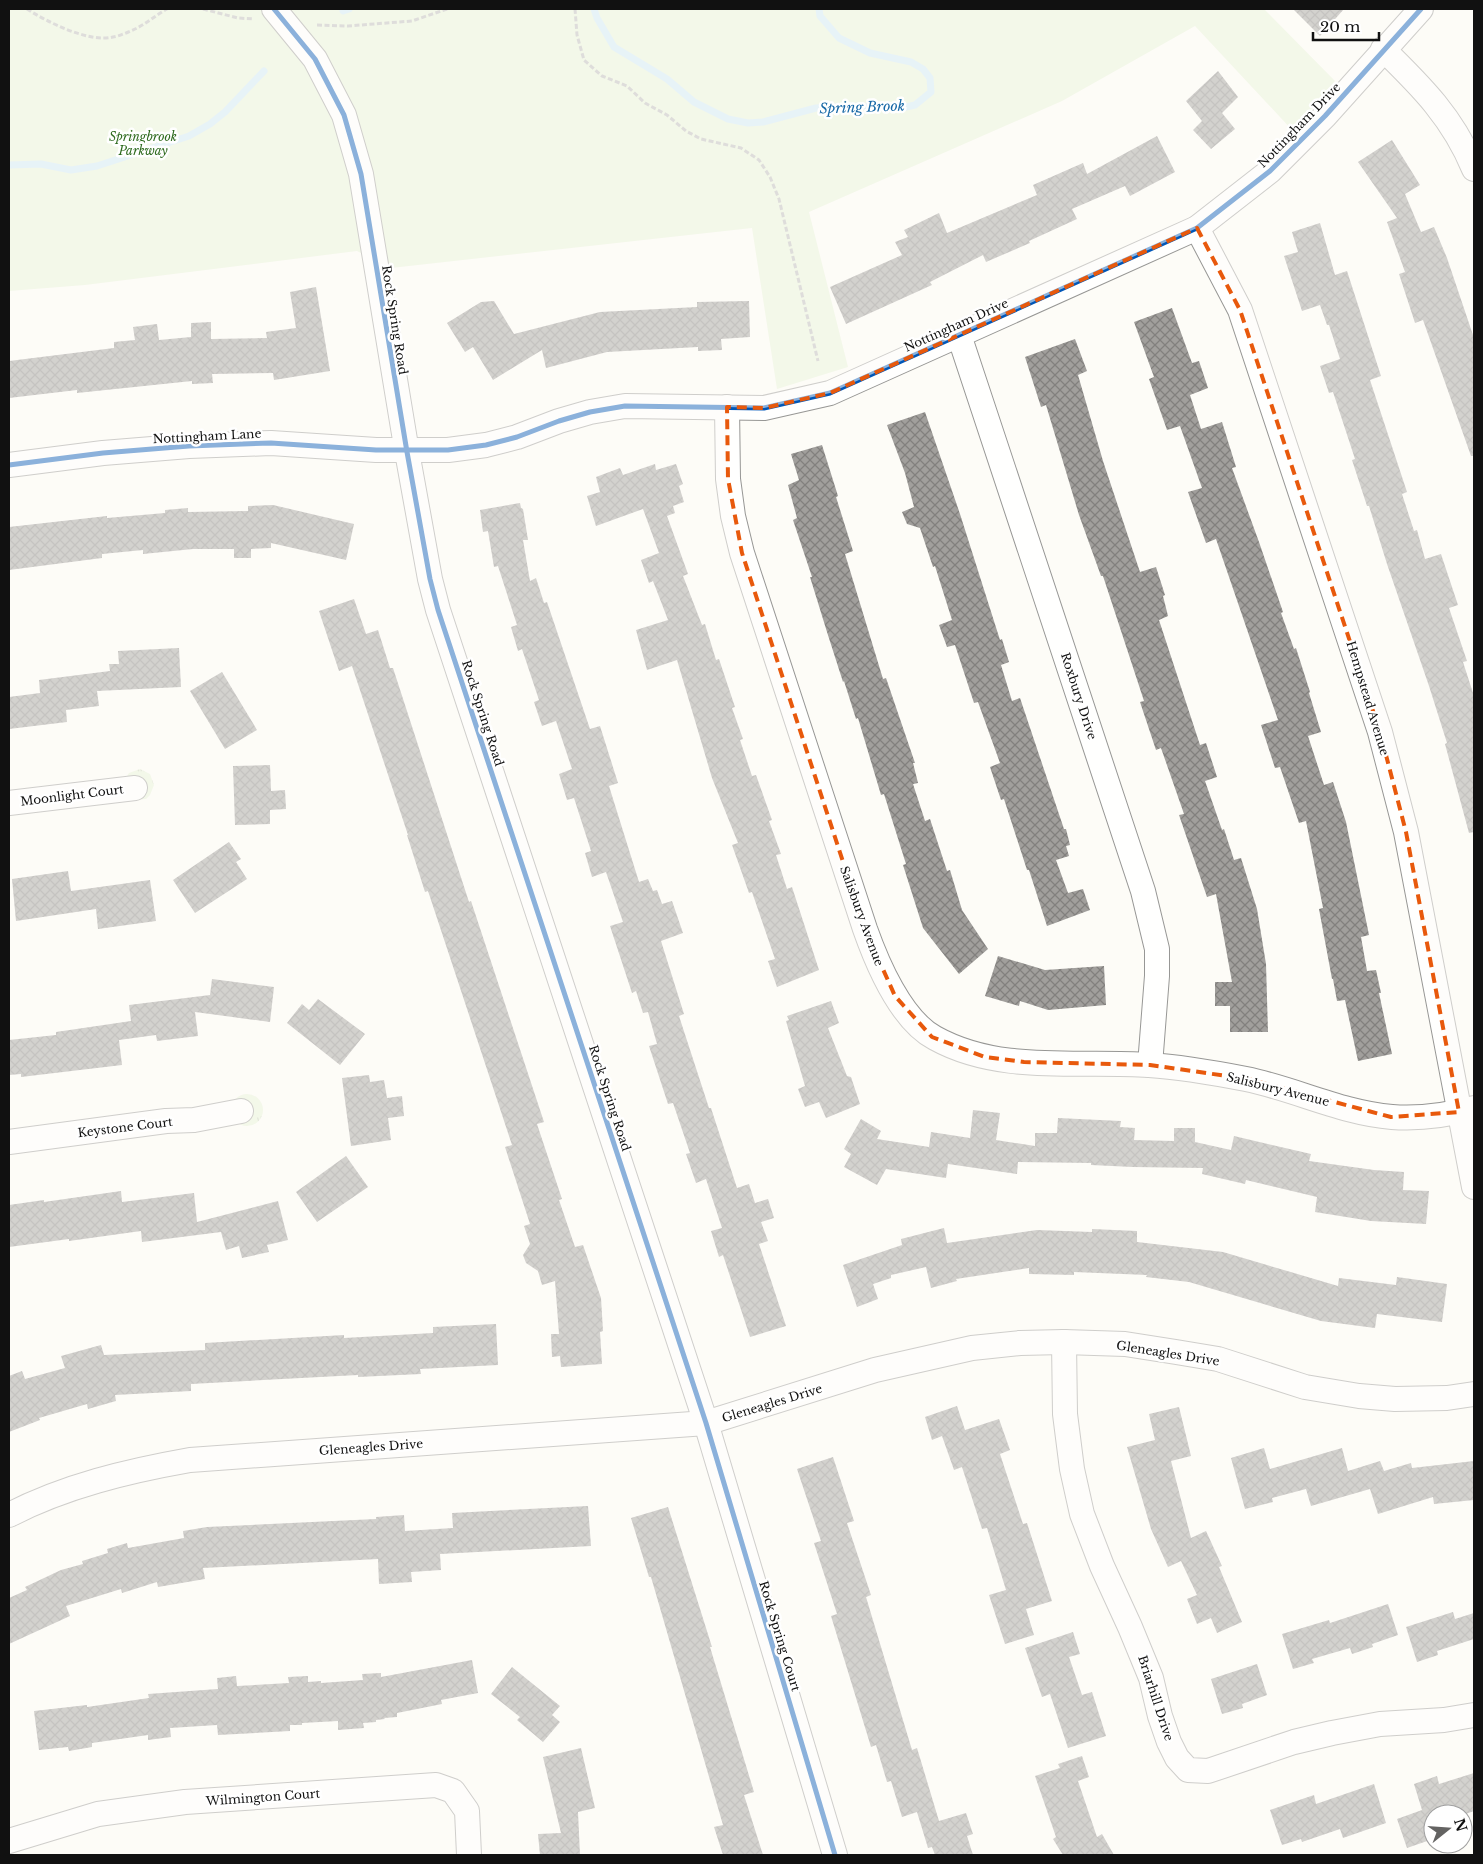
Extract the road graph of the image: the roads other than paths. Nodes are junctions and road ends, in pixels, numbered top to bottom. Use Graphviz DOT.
graph roads {
  1 [pos="1421,9"];
  2 [pos="279,14"];
  3 [pos="1383,49"];
  4 [pos="1474,169"];
  5 [pos="1197,228"];
  6 [pos="959,335"];
  7 [pos="727,407"];
  8 [pos="407,452"];
  9 [pos="9,465"];
  10 [pos="135,788"];
  11 [pos="9,803"];
  12 [pos="1150,1065"];
  13 [pos="1467,1110"];
  14 [pos="241,1111"];
  15 [pos="9,1142"];
  16 [pos="1474,1187"];
  17 [pos="1064,1342"];
  18 [pos="1474,1394"];
  19 [pos="706,1423"];
  20 [pos="9,1515"];
  21 [pos="1474,1715"];
  22 [pos="9,1841"];
  23 [pos="469,1855"];
  24 [pos="835,1855"];
  1 -- 3 [label="street, Nottingham Drive"];
  2 -- 8 [label="street, Rock Spring Road"];
  3 -- 4 [label="street"];
  3 -- 5 [label="street, Nottingham Drive"];
  5 -- 6 [label="street, Nottingham Drive"];
  5 -- 13 [label="street, Hempstead Avenue"];
  6 -- 7 [label="street, Nottingham Drive"];
  6 -- 12 [label="street, Roxbury Drive"];
  7 -- 8 [label="street, Nottingham Drive"];
  7 -- 12 [label="street, Salisbury Avenue"];
  8 -- 9 [label="street, Nottingham Lane"];
  8 -- 19 [label="street, Rock Spring Road"];
  10 -- 11 [label="street, Moonlight Court"];
  12 -- 13 [label="street, Salisbury Avenue"];
  13 -- 16 [label="street, Hempstead Avenue"];
  14 -- 15 [label="street, Keystone Court"];
  17 -- 18 [label="street, Gleneagles Drive"];
  17 -- 19 [label="street, Gleneagles Drive"];
  17 -- 21 [label="street, Briarhill Drive"];
  19 -- 20 [label="street, Gleneagles Drive"];
  19 -- 24 [label="street, Rock Spring Court"];
  22 -- 23 [label="street, Wilmington Court"];
}
